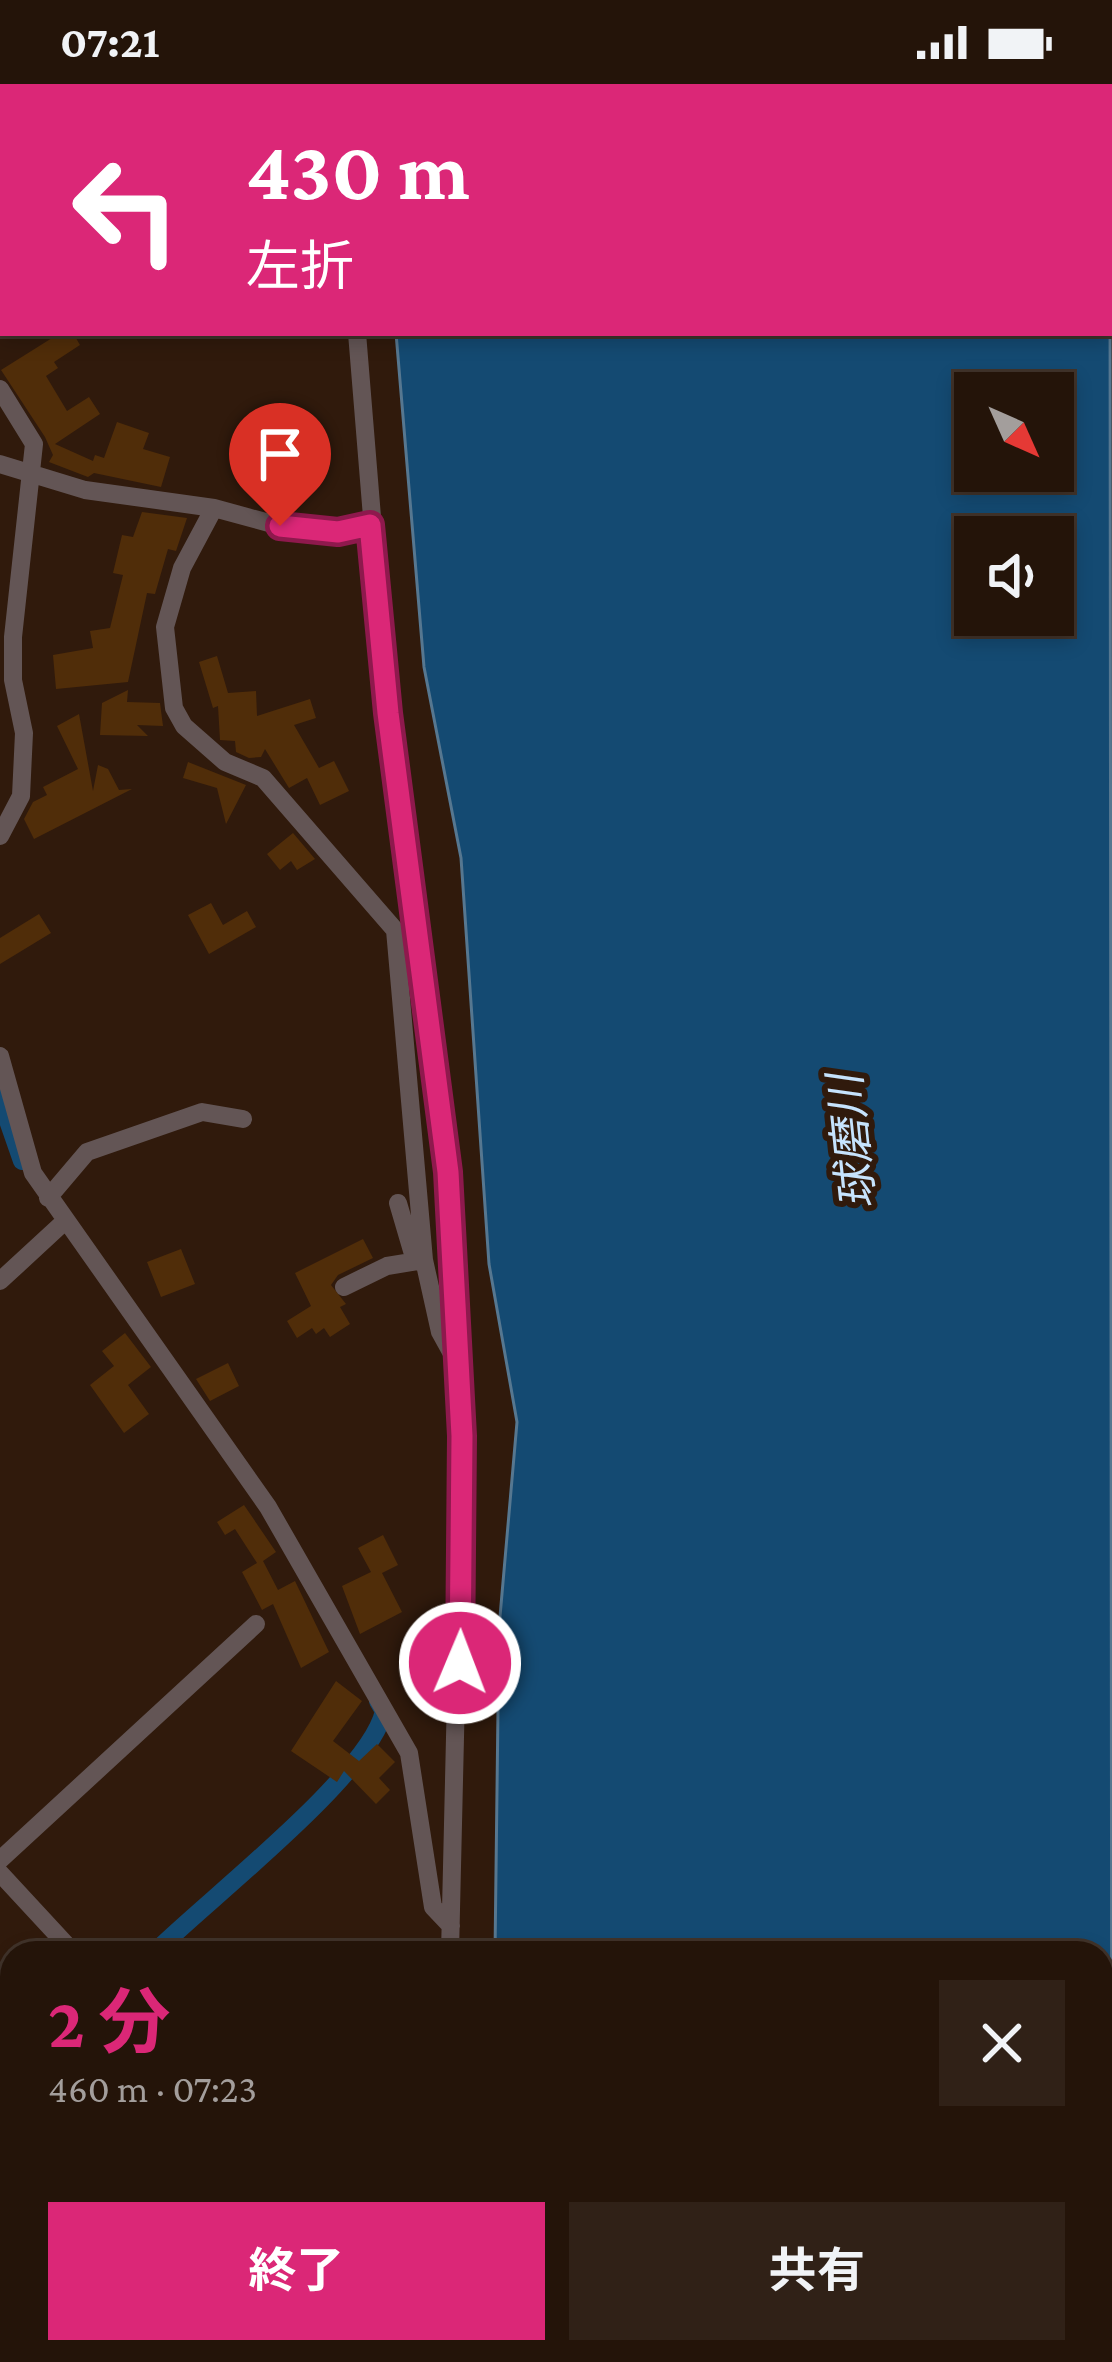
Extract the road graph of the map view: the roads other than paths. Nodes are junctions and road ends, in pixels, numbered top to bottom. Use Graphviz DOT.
graph roads {
  1 [pos="357,336"];
  2 [pos="0,389"];
  3 [pos="0,464"];
  4 [pos="32,472"];
  5 [pos="214,508"];
  6 [pos="370,525"];
  7 [pos="0,732"];
  8 [pos="24,733"];
  9 [pos="0,836"];
  10 [pos="0,1057"];
  11 [pos="243,1119"];
  12 [pos="48,1198"];
  13 [pos="398,1203"];
  14 [pos="64,1221"];
  15 [pos="420,1261"];
  16 [pos="0,1281"];
  17 [pos="344,1287"];
  18 [pos="458,1364"];
  19 [pos="256,1624"];
  20 [pos="0,1860"];
  21 [pos="0,1873"];
  22 [pos="452,1926"];
  23 [pos="63,1941"];
  24 [pos="451,1941"];
  1 -- 6 [label="street"];
  2 -- 4 [label="street"];
  3 -- 4 [label="street"];
  4 -- 5 [label="street"];
  4 -- 8 [label="street"];
  5 -- 6 [label="street"];
  5 -- 15 [label="street"];
  6 -- 18 [label="street"];
  7 -- 8 [label="street"];
  8 -- 9 [label="street"];
  10 -- 12 [label="street"];
  11 -- 12 [label="street"];
  12 -- 14 [label="street"];
  13 -- 15 [label="street"];
  14 -- 16 [label="street"];
  14 -- 22 [label="street"];
  15 -- 17 [label="street"];
  15 -- 18 [label="street"];
  18 -- 22 [label="street"];
  19 -- 20 [label="street"];
  21 -- 23 [label="street"];
  22 -- 24 [label="street"];
}
